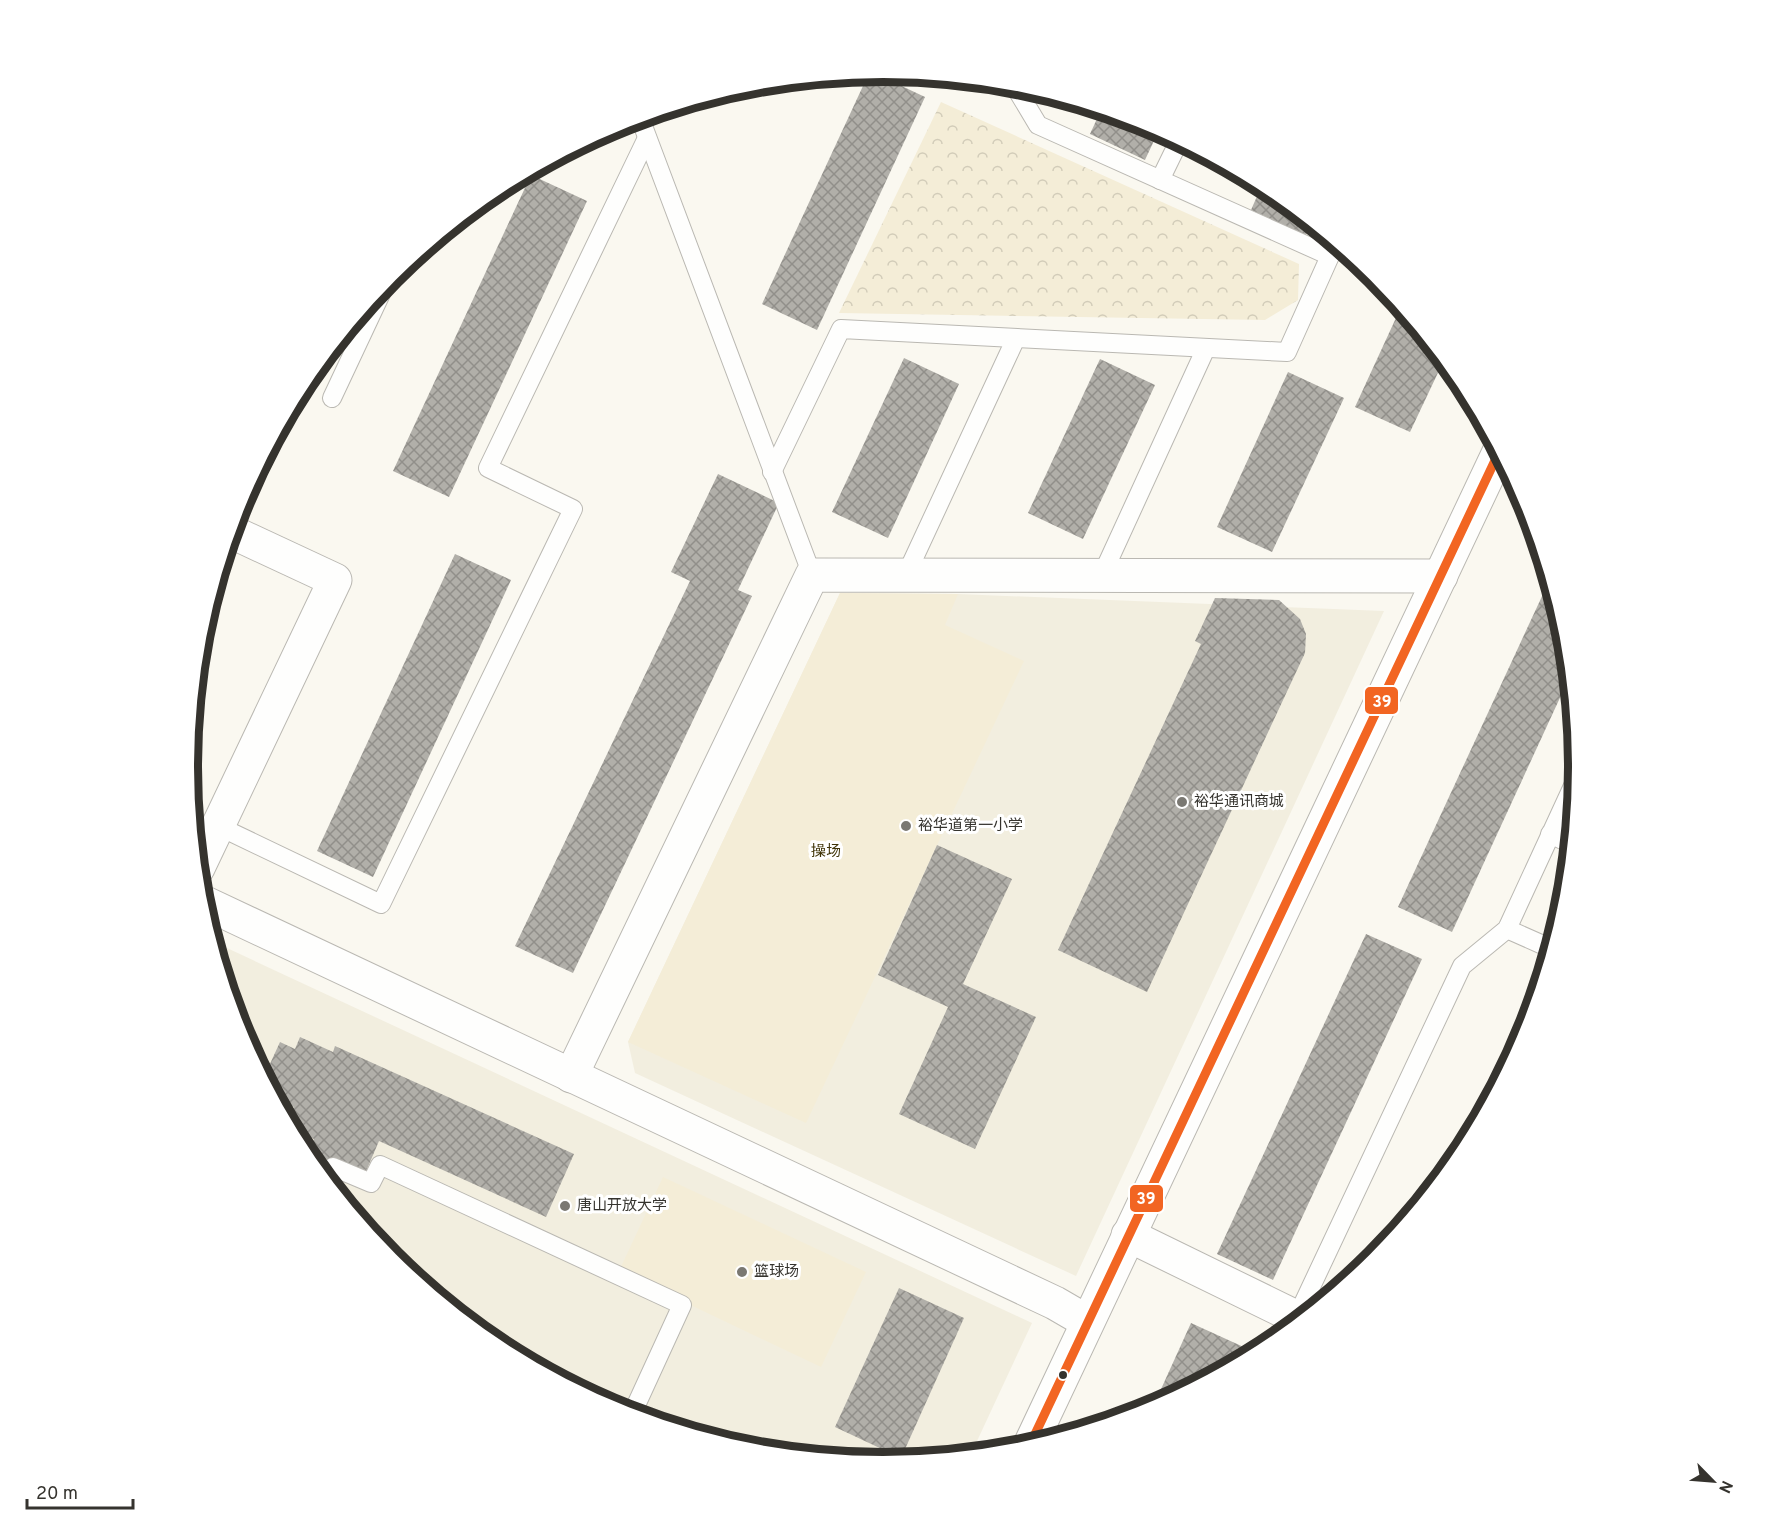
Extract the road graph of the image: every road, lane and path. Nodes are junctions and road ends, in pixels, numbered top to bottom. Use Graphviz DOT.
graph roads {
  1 [pos="1023,97"];
  2 [pos="643,127"];
  3 [pos="647,138"];
  4 [pos="1175,148"];
  5 [pos="1160,180"];
  6 [pos="1333,250"];
  7 [pos="373,311"];
  8 [pos="1016,338"];
  9 [pos="1206,348"];
  10 [pos="332,398"];
  11 [pos="1495,460"];
  12 [pos="772,472"];
  13 [pos="239,535"];
  14 [pos="812,574"];
  15 [pos="906,575"];
  16 [pos="1102,575"];
  17 [pos="1441,576"];
  18 [pos="1567,797"];
  19 [pos="218,826"];
  20 [pos="1550,834"];
  21 [pos="1564,841"];
  22 [pos="204,856"];
  23 [pos="213,907"];
  24 [pos="1506,929"];
  25 [pos="1545,946"];
  26 [pos="571,1076"];
  27 [pos="331,1172"];
  28 [pos="1128,1235"];
  29 [pos="1303,1310"];
  30 [pos="1290,1319"];
  31 [pos="1086,1321"];
  32 [pos="636,1406"];
  33 [pos="1034,1435"];
  1 -- 5 [label="lane"];
  2 -- 3 [label="lane"];
  3 -- 12 [label="lane"];
  3 -- 19 [label="lane"];
  4 -- 5 [label="lane"];
  5 -- 6 [label="lane"];
  6 -- 9 [label="lane"];
  7 -- 10 [label="lane"];
  8 -- 9 [label="lane"];
  8 -- 12 [label="lane"];
  8 -- 15 [label="lane"];
  9 -- 16 [label="lane"];
  11 -- 17 [label="street"];
  12 -- 14 [label="lane"];
  13 -- 19 [label="street"];
  14 -- 15 [label="street"];
  14 -- 26 [label="street"];
  15 -- 16 [label="street"];
  16 -- 17 [label="street"];
  17 -- 28 [label="street"];
  18 -- 20 [label="lane"];
  19 -- 22 [label="street"];
  20 -- 21 [label="lane"];
  20 -- 24 [label="lane"];
  23 -- 26 [label="street"];
  24 -- 25 [label="lane"];
  24 -- 29 [label="lane"];
  26 -- 31 [label="street"];
  27 -- 32 [label="lane"];
  28 -- 30 [label="street"];
  28 -- 31 [label="street"];
  31 -- 33 [label="street"];
}
